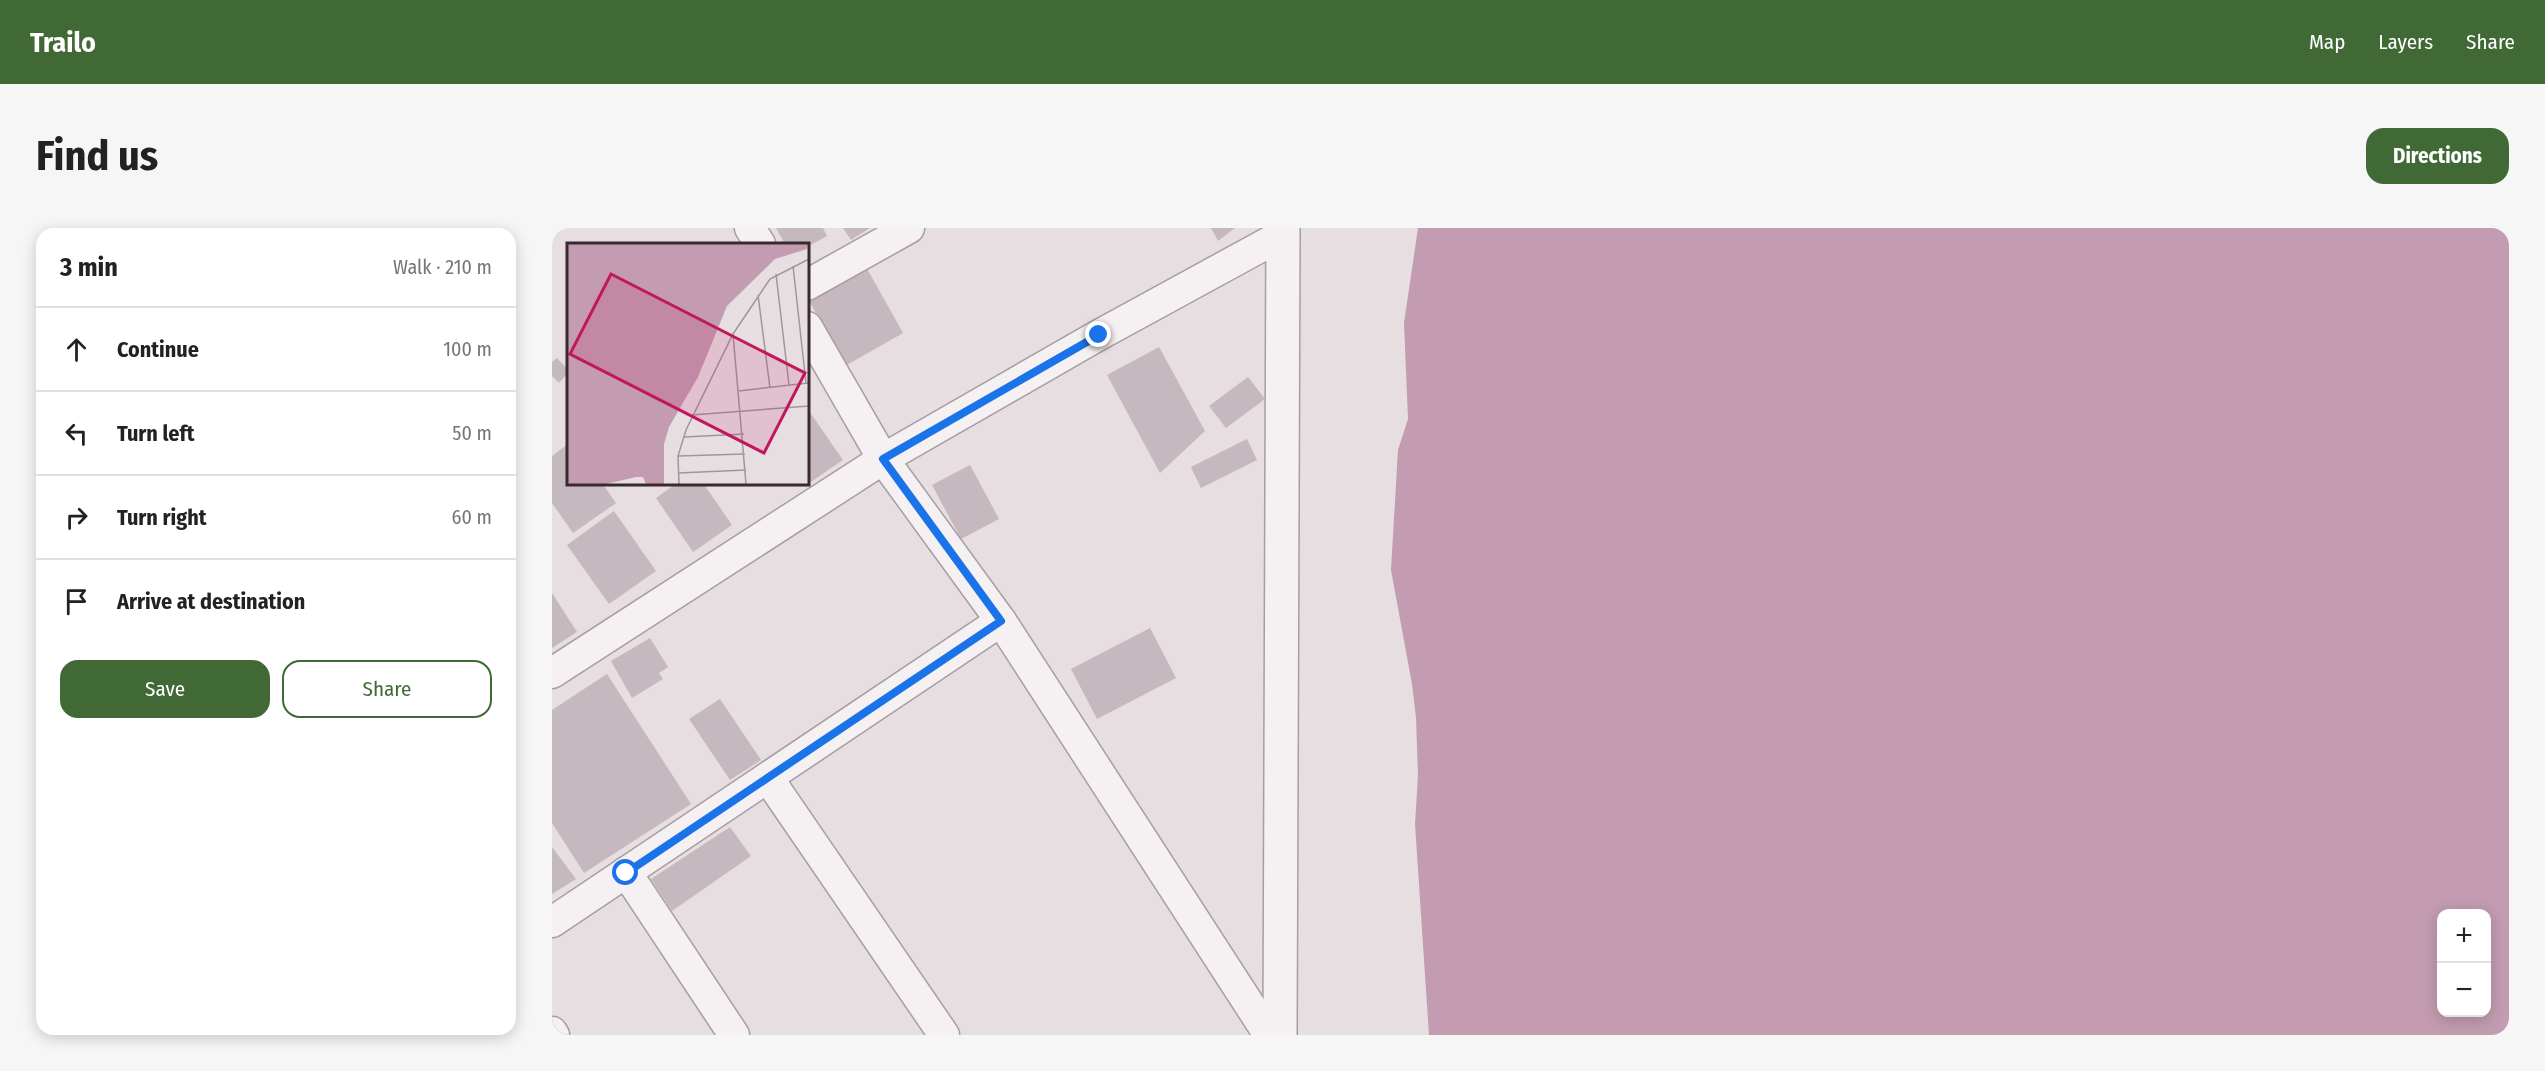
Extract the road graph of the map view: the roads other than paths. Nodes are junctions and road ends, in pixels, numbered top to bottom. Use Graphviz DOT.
graph roads {
  1 [pos="750,228"];
  2 [pos="909,228"];
  3 [pos="1284,231"];
  4 [pos="759,243"];
  5 [pos="808,284"];
  6 [pos="808,329"];
  7 [pos="883,459"];
  8 [pos="1001,621"];
  9 [pos="552,672"];
  10 [pos="768,778"];
  11 [pos="626,873"];
  12 [pos="552,922"];
  13 [pos="734,1035"];
  14 [pos="944,1035"];
  15 [pos="1269,1035"];
  16 [pos="1280,1035"];
  1 -- 4 [label="street"];
  2 -- 5 [label="street"];
  3 -- 7 [label="street"];
  3 -- 16 [label="street"];
  6 -- 7 [label="street"];
  7 -- 8 [label="street"];
  7 -- 9 [label="street"];
  8 -- 10 [label="street"];
  8 -- 15 [label="street"];
  10 -- 11 [label="street"];
  10 -- 14 [label="street"];
  11 -- 12 [label="street"];
  11 -- 13 [label="street"];
}
